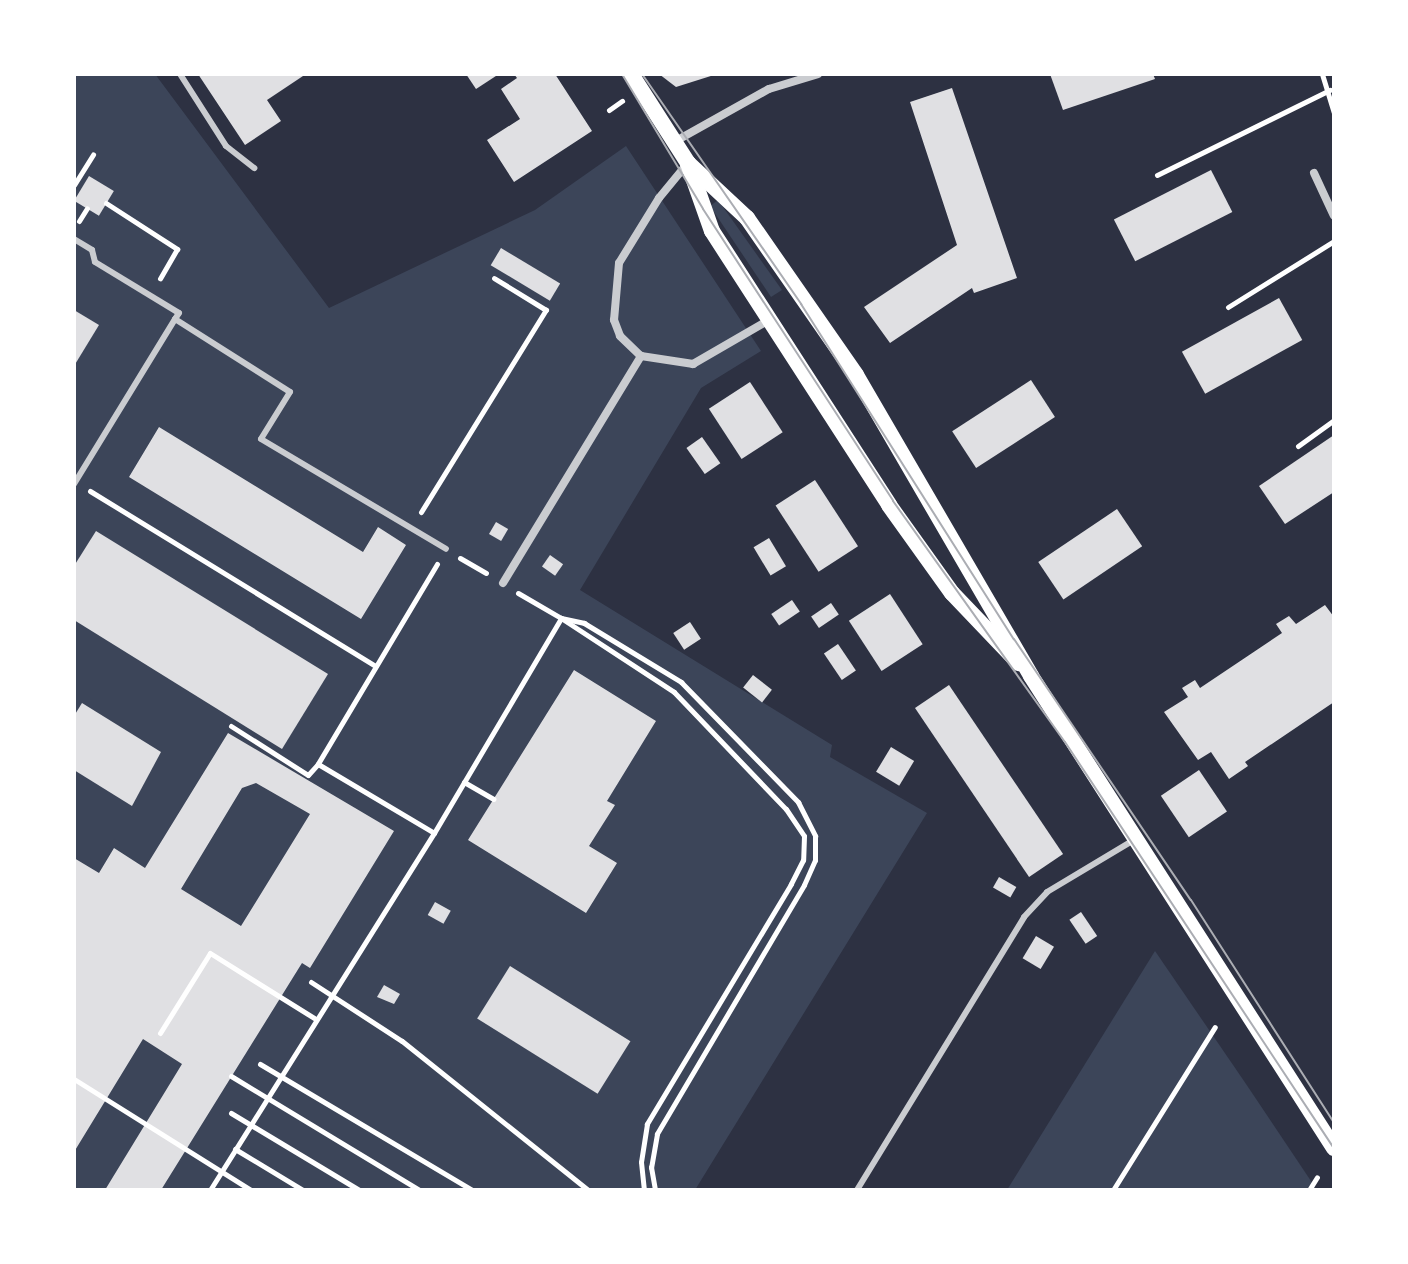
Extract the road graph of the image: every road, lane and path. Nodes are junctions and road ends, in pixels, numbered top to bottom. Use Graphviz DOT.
graph roads {
  1 [pos="180,74"];
  2 [pos="631,74"];
  3 [pos="818,74"];
  4 [pos="1322,74"];
  5 [pos="1330,90"];
  6 [pos="1334,113"];
  7 [pos="674,142"];
  8 [pos="93,154"];
  9 [pos="688,163"];
  10 [pos="254,168"];
  11 [pos="1314,173"];
  12 [pos="1157,175"];
  13 [pos="74,185"];
  14 [pos="106,203"];
  15 [pos="1334,216"];
  16 [pos="74,239"];
  17 [pos="1334,241"];
  18 [pos="494,278"];
  19 [pos="149,295"];
  20 [pos="1228,307"];
  21 [pos="175,319"];
  22 [pos="769,320"];
  23 [pos="641,356"];
  24 [pos="1334,420"];
  25 [pos="1298,446"];
  26 [pos="75,483"];
  27 [pos="411,529"];
  28 [pos="446,549"];
  29 [pos="503,583"];
  30 [pos="584,623"];
  31 [pos="376,666"];
  32 [pos="1031,676"];
  33 [pos="231,726"];
  34 [pos="318,764"];
  35 [pos="464,782"];
  36 [pos="494,799"];
  37 [pos="434,833"];
  38 [pos="1137,837"];
  39 [pos="311,982"];
  40 [pos="329,993"];
  41 [pos="314,1018"];
  42 [pos="1215,1027"];
  43 [pos="160,1033"];
  44 [pos="260,1064"];
  45 [pos="280,1075"];
  46 [pos="231,1076"];
  47 [pos="74,1079"];
  48 [pos="266,1098"];
  49 [pos="231,1113"];
  50 [pos="250,1125"];
  51 [pos="1334,1148"];
  52 [pos="235,1149"];
  53 [pos="221,1172"];
  54 [pos="1317,1177"];
  55 [pos="210,1190"];
  56 [pos="251,1190"];
  57 [pos="303,1190"];
  58 [pos="359,1190"];
  59 [pos="419,1190"];
  60 [pos="472,1190"];
  61 [pos="588,1190"];
  62 [pos="644,1190"];
  63 [pos="655,1190"];
  64 [pos="857,1190"];
  65 [pos="1113,1190"];
  66 [pos="1309,1190"];
  1 -- 10 [label="lane"];
  2 -- 7 [label="main road"];
  3 -- 7 [label="street"];
  4 -- 5 [label="path"];
  5 -- 6 [label="path"];
  5 -- 12 [label="path"];
  7 -- 9 [label="main road"];
  8 -- 13 [label="path"];
  9 -- 22 [label="main road"];
  9 -- 23 [label="street"];
  9 -- 32 [label="main road"];
  11 -- 15 [label="street"];
  14 -- 19 [label="path"];
  16 -- 19 [label="lane"];
  17 -- 20 [label="path"];
  18 -- 27 [label="path"];
  19 -- 21 [label="lane"];
  21 -- 26 [label="lane"];
  21 -- 27 [label="lane"];
  22 -- 23 [label="street"];
  22 -- 32 [label="main road"];
  23 -- 29 [label="street"];
  24 -- 25 [label="path"];
  26 -- 31 [label="path"];
  27 -- 28 [label="lane"];
  28 -- 31 [label="path"];
  30 -- 63 [label="path"];
  31 -- 34 [label="path"];
  32 -- 38 [label="main road"];
  33 -- 34 [label="path"];
  34 -- 37 [label="path"];
  35 -- 36 [label="path"];
  35 -- 37 [label="path"];
  35 -- 62 [label="path"];
  37 -- 40 [label="path"];
  38 -- 51 [label="main road"];
  38 -- 64 [label="lane"];
  39 -- 40 [label="path"];
  40 -- 41 [label="path"];
  40 -- 61 [label="path"];
  41 -- 43 [label="path"];
  41 -- 45 [label="path"];
  42 -- 65 [label="path"];
  44 -- 45 [label="path"];
  45 -- 48 [label="path"];
  45 -- 60 [label="path"];
  46 -- 48 [label="path"];
  47 -- 53 [label="path"];
  48 -- 50 [label="path"];
  48 -- 59 [label="path"];
  49 -- 50 [label="path"];
  50 -- 52 [label="path"];
  50 -- 58 [label="path"];
  52 -- 53 [label="path"];
  52 -- 57 [label="path"];
  53 -- 55 [label="path"];
  53 -- 56 [label="path"];
  54 -- 66 [label="path"];
}
